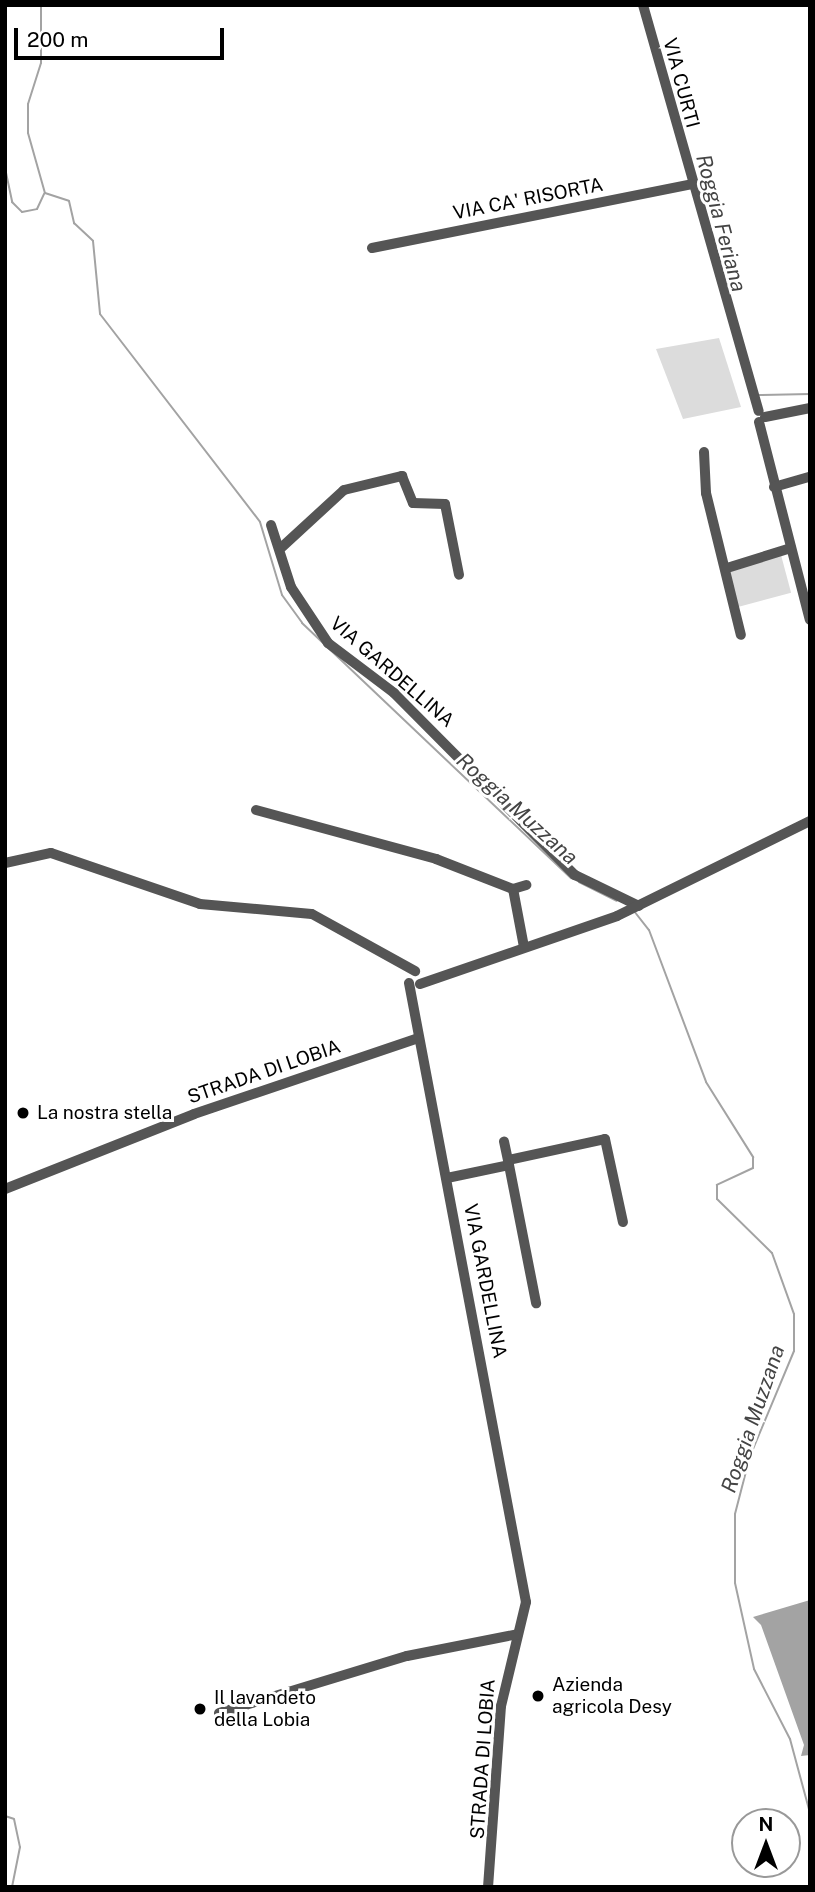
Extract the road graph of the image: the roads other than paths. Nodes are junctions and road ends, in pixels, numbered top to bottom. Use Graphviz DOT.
graph roads {
  1 [pos="643,5"];
  2 [pos="691,184"];
  3 [pos="372,248"];
  4 [pos="810,408"];
  5 [pos="761,416"];
  6 [pos="705,452"];
  7 [pos="810,477"];
  8 [pos="774,486"];
  9 [pos="271,525"];
  10 [pos="282,547"];
  11 [pos="791,548"];
  12 [pos="727,568"];
  13 [pos="459,575"];
  14 [pos="808,605"];
  15 [pos="810,620"];
  16 [pos="741,635"];
  17 [pos="256,810"];
  18 [pos="810,821"];
  19 [pos="5,863"];
  20 [pos="526,885"];
  21 [pos="513,889"];
  22 [pos="636,908"];
  23 [pos="524,947"];
  24 [pos="414,979"];
  25 [pos="418,1038"];
  26 [pos="504,1142"];
  27 [pos="508,1162"];
  28 [pos="447,1178"];
  29 [pos="5,1189"];
  30 [pos="622,1222"];
  31 [pos="536,1303"];
  32 [pos="520,1564"];
  33 [pos="518,1634"];
  34 [pos="219,1713"];
  35 [pos="488,1887"];
  1 -- 2 [label="street, VIA CURTI"];
  2 -- 3 [label="street, VIA CA' RISORTA"];
  2 -- 5 [label="street, VIA CURTI"];
  4 -- 5 [label="street"];
  5 -- 8 [label="street, VIA CURTI"];
  6 -- 12 [label="street"];
  7 -- 8 [label="street"];
  8 -- 11 [label="street, VIA CURTI"];
  9 -- 10 [label="street, VIA GARDELLINA"];
  10 -- 13 [label="street"];
  10 -- 22 [label="street, VIA GARDELLINA"];
  11 -- 12 [label="street"];
  11 -- 14 [label="street, VIA CURTI"];
  12 -- 16 [label="street"];
  14 -- 15 [label="street, VIA CURTI"];
  17 -- 21 [label="street"];
  18 -- 22 [label="street"];
  19 -- 24 [label="street"];
  20 -- 21 [label="street"];
  21 -- 23 [label="street"];
  22 -- 23 [label="street"];
  23 -- 24 [label="street"];
  24 -- 25 [label="street, VIA GARDELLINA"];
  25 -- 28 [label="street, VIA GARDELLINA"];
  25 -- 29 [label="street, STRADA DI LOBIA"];
  26 -- 27 [label="street"];
  27 -- 28 [label="street"];
  27 -- 30 [label="street"];
  27 -- 31 [label="street"];
  28 -- 32 [label="street, VIA GARDELLINA"];
  32 -- 33 [label="street, STRADA DI LOBIA"];
  33 -- 34 [label="street"];
  33 -- 35 [label="street, STRADA DI LOBIA"];
}
